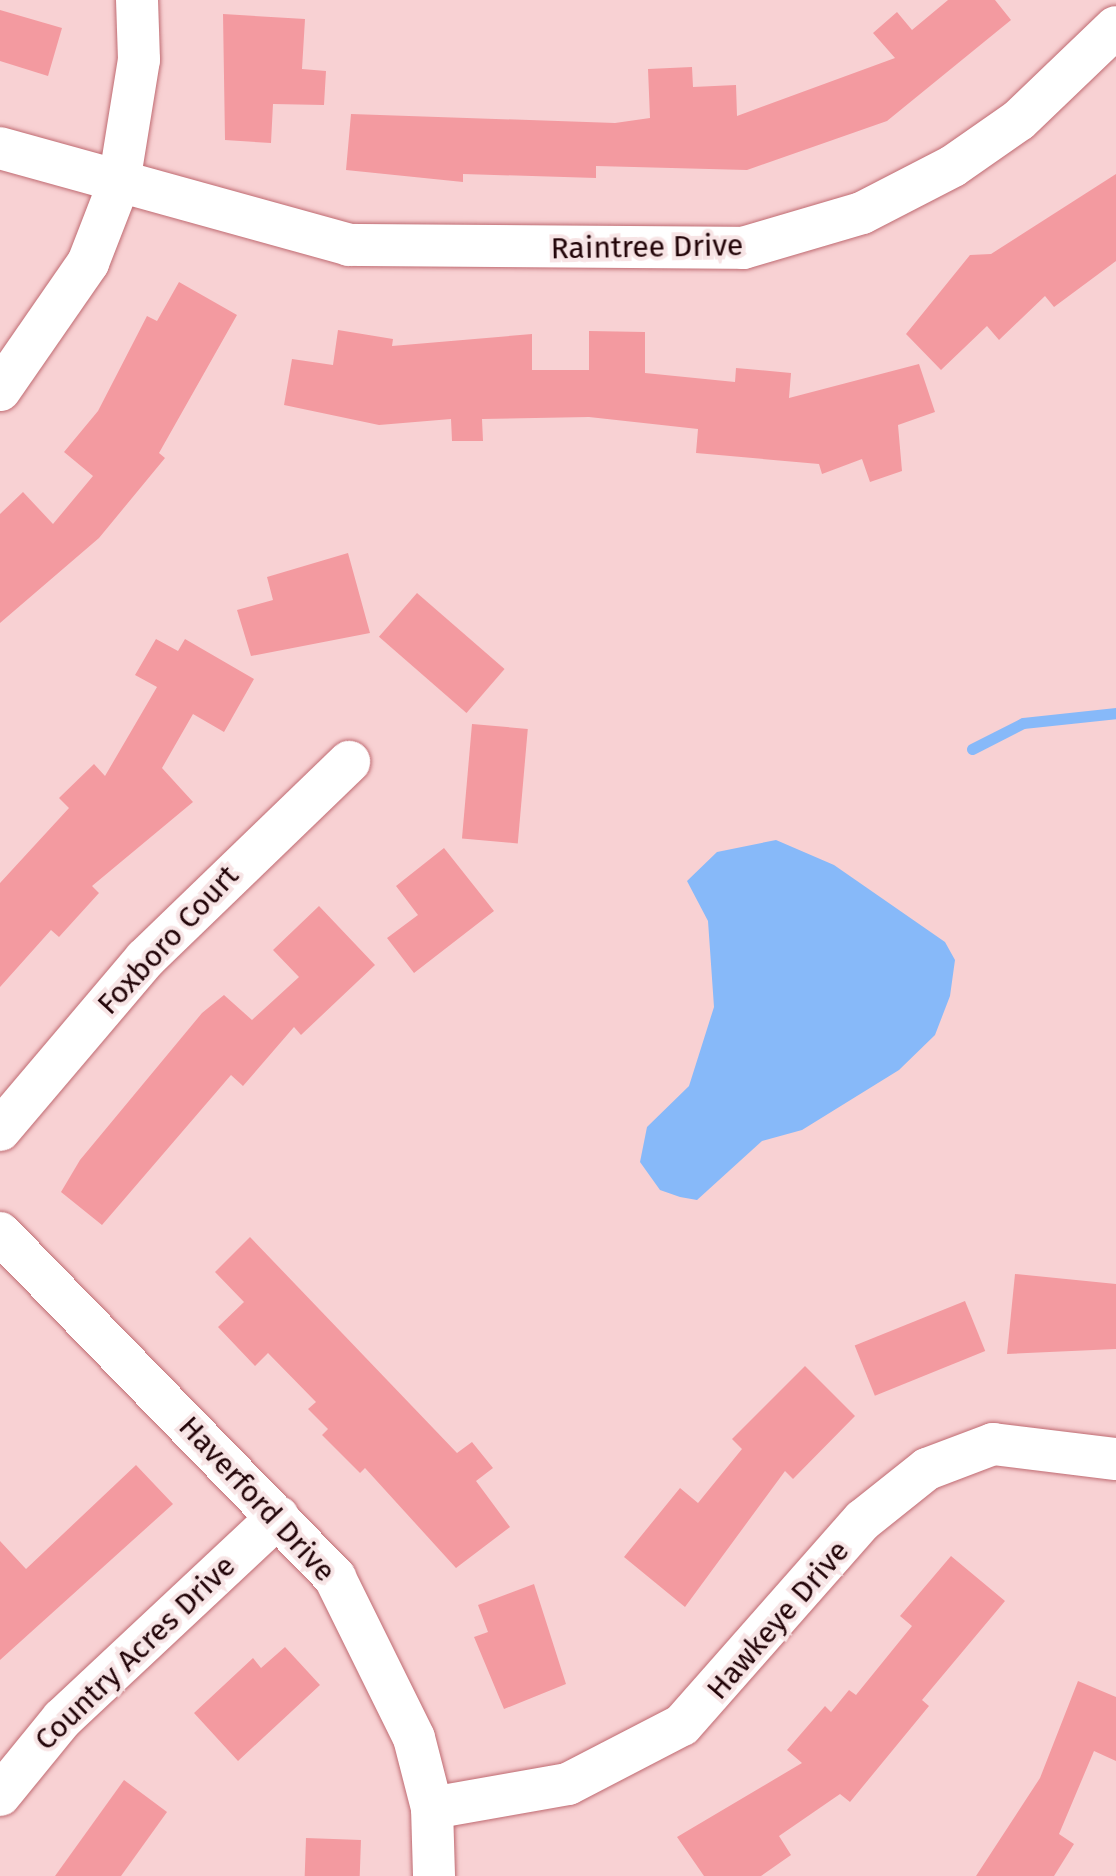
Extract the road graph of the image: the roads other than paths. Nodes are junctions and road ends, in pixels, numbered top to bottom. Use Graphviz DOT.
graph roads {
  1 [pos="137,0"];
  2 [pos="1116,27"];
  3 [pos="0,148"];
  4 [pos="119,183"];
  5 [pos="0,390"];
  6 [pos="350,762"];
  7 [pos="0,1130"];
  8 [pos="0,1233"];
  9 [pos="1116,1459"];
  10 [pos="278,1518"];
  11 [pos="0,1795"];
  12 [pos="432,1808"];
  13 [pos="434,1876"];
  1 -- 4 [label="street"];
  2 -- 4 [label="street, Raintree Drive"];
  3 -- 4 [label="street, Raintree Drive"];
  4 -- 5 [label="street"];
  6 -- 7 [label="street, Foxboro Court"];
  8 -- 10 [label="street, Haverford Drive"];
  9 -- 12 [label="street, Hawkeye Drive"];
  10 -- 11 [label="street, Country Acres Drive"];
  10 -- 12 [label="street, Haverford Drive"];
  12 -- 13 [label="street, Haverford Drive"];
}
